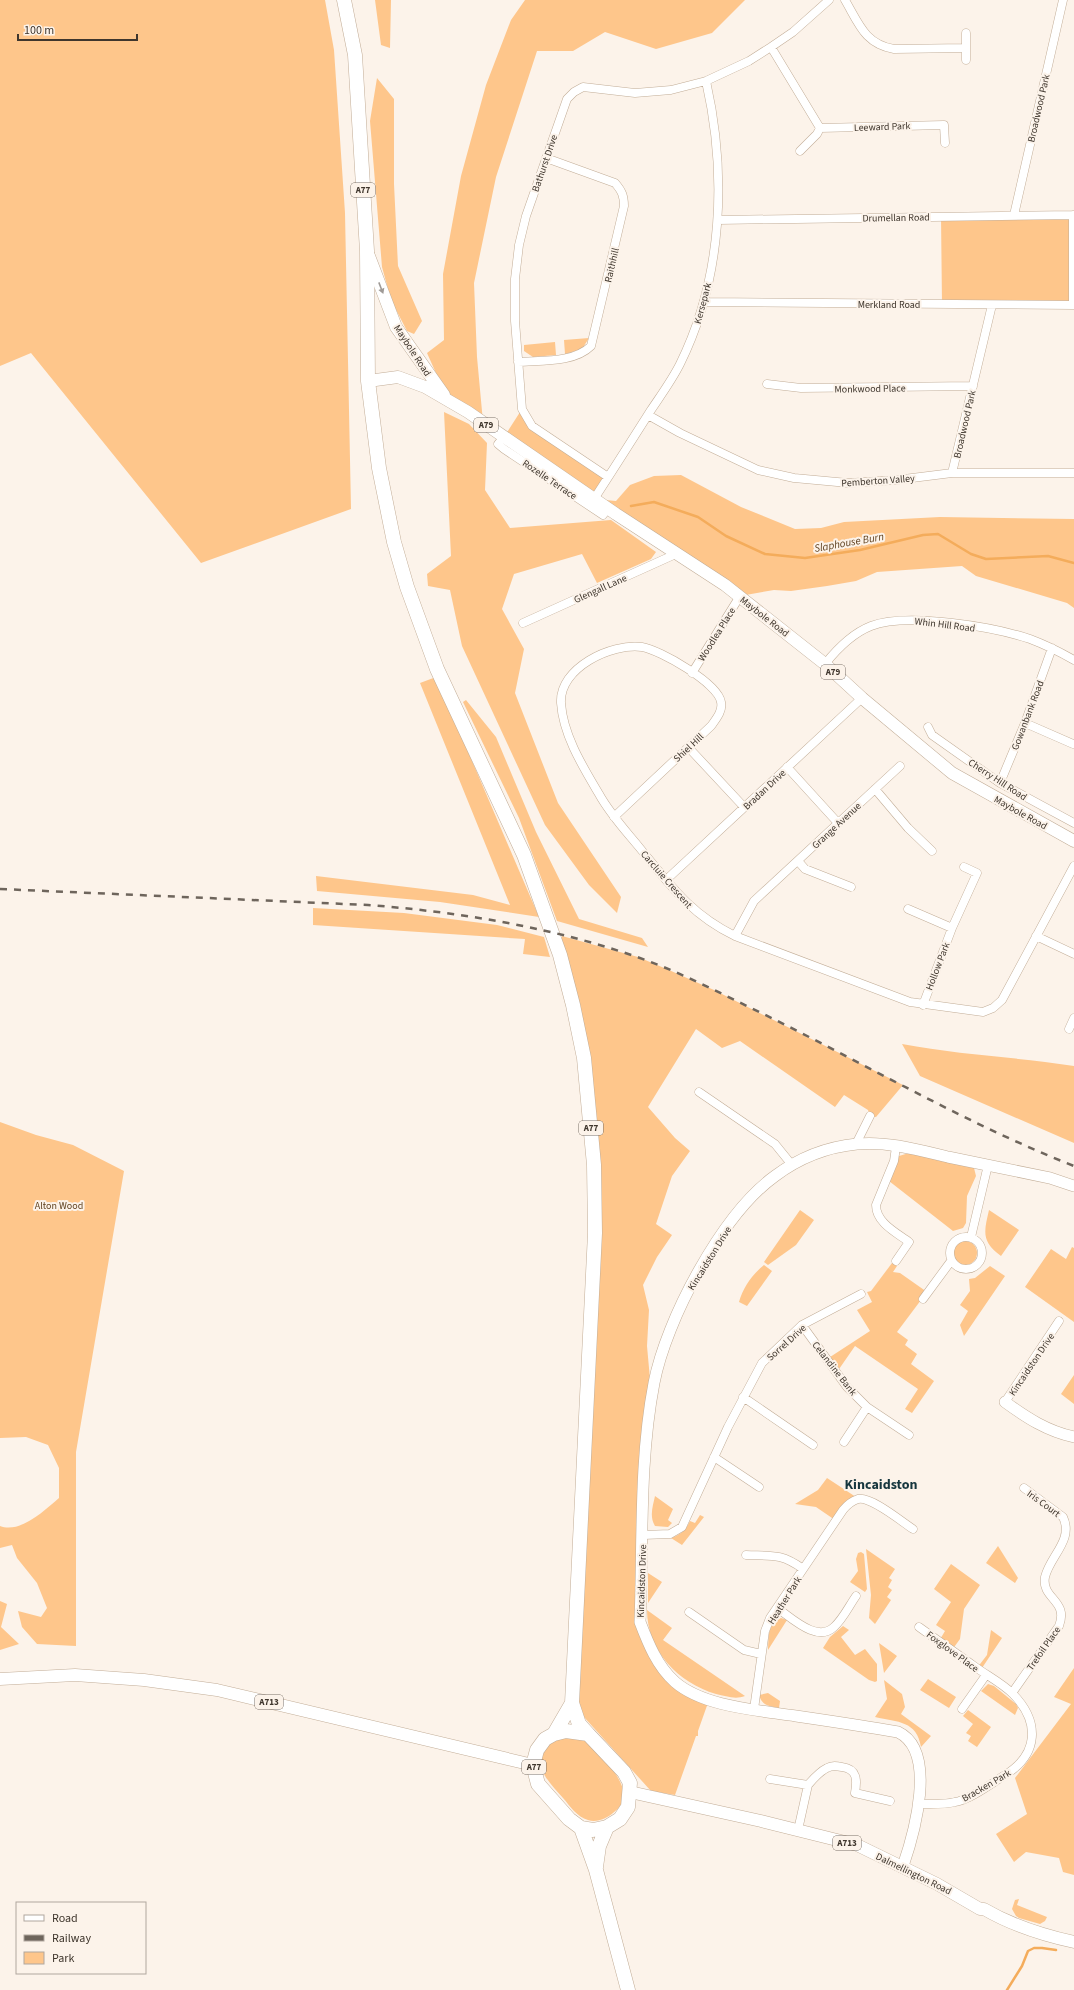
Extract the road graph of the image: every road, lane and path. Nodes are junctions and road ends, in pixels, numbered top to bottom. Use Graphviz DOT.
graph roads {
  1 [pos="344,0"];
  2 [pos="829,0"];
  3 [pos="845,0"];
  4 [pos="1063,0"];
  5 [pos="966,33"];
  6 [pos="771,47"];
  7 [pos="966,48"];
  8 [pos="966,60"];
  9 [pos="706,81"];
  10 [pos="820,128"];
  11 [pos="945,142"];
  12 [pos="800,151"];
  13 [pos="546,158"];
  14 [pos="1014,215"];
  15 [pos="1073,215"];
  16 [pos="718,220"];
  17 [pos="367,251"];
  18 [pos="704,302"];
  19 [pos="992,304"];
  20 [pos="1074,305"];
  21 [pos="518,362"];
  22 [pos="368,381"];
  23 [pos="767,384"];
  24 [pos="973,386"];
  25 [pos="448,400"];
  26 [pos="648,415"];
  27 [pos="504,437"];
  28 [pos="952,473"];
  29 [pos="1074,473"];
  30 [pos="608,477"];
  31 [pos="594,499"];
  32 [pos="608,508"];
  33 [pos="678,553"];
  34 [pos="740,596"];
  35 [pos="523,623"];
  36 [pos="1052,648"];
  37 [pos="1074,660"];
  38 [pos="825,664"];
  39 [pos="692,673"];
  40 [pos="862,698"];
  41 [pos="1025,723"];
  42 [pos="928,727"];
  43 [pos="1074,744"];
  44 [pos="688,747"];
  45 [pos="900,766"];
  46 [pos="787,767"];
  47 [pos="1000,783"];
  48 [pos="875,789"];
  49 [pos="744,807"];
  50 [pos="614,817"];
  51 [pos="838,823"];
  52 [pos="1074,823"];
  53 [pos="1074,841"];
  54 [pos="932,851"];
  55 [pos="798,861"];
  56 [pos="1074,866"];
  57 [pos="964,867"];
  58 [pos="666,880"];
  59 [pos="851,887"];
  60 [pos="908,909"];
  61 [pos="952,928"];
  62 [pos="735,936"];
  63 [pos="1036,936"];
  64 [pos="1074,954"];
  65 [pos="922,1005"];
  66 [pos="1074,1018"];
  67 [pos="1069,1029"];
  68 [pos="699,1092"];
  69 [pos="870,1116"];
  70 [pos="856,1144"];
  71 [pos="896,1147"];
  72 [pos="792,1165"];
  73 [pos="988,1165"];
  74 [pos="1074,1186"];
  75 [pos="971,1237"];
  76 [pos="896,1261"];
  77 [pos="951,1261"];
  78 [pos="861,1294"];
  79 [pos="923,1299"];
  80 [pos="1059,1321"];
  81 [pos="802,1325"];
  82 [pos="743,1397"];
  83 [pos="1005,1402"];
  84 [pos="867,1407"];
  85 [pos="909,1435"];
  86 [pos="1074,1437"];
  87 [pos="844,1442"];
  88 [pos="813,1445"];
  89 [pos="714,1457"];
  90 [pos="759,1487"];
  91 [pos="1024,1488"];
  92 [pos="1064,1517"];
  93 [pos="913,1529"];
  94 [pos="643,1535"];
  95 [pos="746,1554"];
  96 [pos="803,1569"];
  97 [pos="856,1596"];
  98 [pos="777,1608"];
  99 [pos="688,1612"];
  100 [pos="919,1627"];
  101 [pos="761,1654"];
  102 [pos="986,1675"];
  103 [pos="0,1679"];
  104 [pos="1012,1693"];
  105 [pos="572,1703"];
  106 [pos="754,1709"];
  107 [pos="962,1709"];
  108 [pos="554,1734"];
  109 [pos="588,1734"];
  110 [pos="533,1765"];
  111 [pos="770,1778"];
  112 [pos="808,1785"];
  113 [pos="630,1792"];
  114 [pos="890,1800"];
  115 [pos="918,1804"];
  116 [pos="607,1827"];
  117 [pos="581,1828"];
  118 [pos="798,1830"];
  119 [pos="903,1866"];
  120 [pos="596,1870"];
  121 [pos="1074,1942"];
  122 [pos="628,1990"];
  1 -- 17 [label="highway, A77"];
  2 -- 6 [label="street, Bathurst Drive"];
  3 -- 7 [label="street"];
  4 -- 14 [label="street, Broadwood Park"];
  5 -- 7 [label="street"];
  6 -- 9 [label="street, Bathurst Drive"];
  6 -- 10 [label="street"];
  7 -- 8 [label="street"];
  9 -- 13 [label="street, Bathurst Drive"];
  9 -- 16 [label="street, Kersepark"];
  10 -- 11 [label="street, Leeward Park"];
  10 -- 12 [label="street"];
  13 -- 21 [label="street, Bathurst Drive"];
  13 -- 21 [label="street, Raithhill"];
  14 -- 15 [label="street, Drumellan Road"];
  14 -- 16 [label="street, Drumellan Road"];
  15 -- 20 [label="street"];
  16 -- 18 [label="street, Kersepark"];
  17 -- 22 [label="highway, A77"];
  17 -- 25 [label="main road, Maybole Road / A79, one-way"];
  18 -- 19 [label="street, Merkland Road"];
  18 -- 26 [label="street, Kersepark"];
  19 -- 20 [label="street, Merkland Road"];
  19 -- 24 [label="street, Broadwood Park"];
  21 -- 30 [label="street, Bathurst Drive"];
  22 -- 25 [label="main road, Maybole Road / A79"];
  22 -- 105 [label="highway, A77"];
  23 -- 24 [label="street, Monkwood Place"];
  24 -- 28 [label="street, Broadwood Park"];
  25 -- 27 [label="main road, Maybole Road / A79"];
  26 -- 28 [label="street, Pemberton Valley"];
  26 -- 30 [label="street, Kersepark"];
  27 -- 31 [label="main road, Maybole Road / A79"];
  27 -- 32 [label="street, Rozelle Terrace"];
  28 -- 29 [label="street, Pemberton Valley"];
  30 -- 31 [label="street, Kersepark"];
  31 -- 32 [label="main road, Maybole Road / A79"];
  32 -- 33 [label="main road, Maybole Road / A79"];
  33 -- 34 [label="main road, Maybole Road / A79"];
  33 -- 35 [label="street, Glengall Lane"];
  34 -- 38 [label="main road, Maybole Road / A79"];
  34 -- 39 [label="street, Woodlea Place"];
  36 -- 37 [label="street, Whin Hill Road"];
  36 -- 38 [label="street, Whin Hill Road"];
  36 -- 41 [label="street, Gowanbank Road"];
  38 -- 40 [label="main road, Maybole Road / A79"];
  39 -- 44 [label="street, Shiel Hill"];
  39 -- 50 [label="street, Carcluie Crescent"];
  40 -- 46 [label="street, Bradan Drive"];
  40 -- 53 [label="main road, Maybole Road / A79"];
  41 -- 43 [label="street"];
  41 -- 47 [label="street, Gowanbank Road"];
  42 -- 47 [label="street, Cherry Hill Road"];
  44 -- 49 [label="street"];
  44 -- 50 [label="street, Shiel Hill"];
  45 -- 48 [label="street, Grange Avenue"];
  46 -- 49 [label="street, Bradan Drive"];
  46 -- 51 [label="street"];
  47 -- 52 [label="street, Cherry Hill Road"];
  48 -- 51 [label="street, Grange Avenue"];
  48 -- 54 [label="street"];
  49 -- 58 [label="street, Bradan Drive"];
  50 -- 58 [label="street, Carcluie Crescent"];
  51 -- 55 [label="street, Grange Avenue"];
  55 -- 59 [label="street"];
  55 -- 62 [label="street, Grange Avenue"];
  56 -- 63 [label="street, Carcluie Crescent"];
  57 -- 61 [label="street, Hollow Park"];
  58 -- 62 [label="street, Carcluie Crescent"];
  60 -- 61 [label="street"];
  61 -- 65 [label="street, Hollow Park"];
  62 -- 65 [label="street, Carcluie Crescent"];
  63 -- 64 [label="street"];
  63 -- 65 [label="street, Carcluie Crescent"];
  66 -- 67 [label="street"];
  68 -- 72 [label="street"];
  69 -- 70 [label="street"];
  70 -- 71 [label="street, Kincaidston Drive"];
  70 -- 72 [label="street, Kincaidston Drive"];
  71 -- 73 [label="street, Kincaidston Drive"];
  71 -- 76 [label="street"];
  72 -- 94 [label="street, Kincaidston Drive"];
  73 -- 74 [label="street, Kincaidston Drive"];
  73 -- 75 [label="street"];
  75 -- 77 [label="street"];
  75 -- 77 [label="street"];
  77 -- 79 [label="street"];
  78 -- 81 [label="street, Sorrel Drive"];
  80 -- 83 [label="street, Kincaidston Drive"];
  81 -- 82 [label="street, Sorrel Drive"];
  81 -- 84 [label="street, Celandine Bank"];
  82 -- 88 [label="street"];
  82 -- 89 [label="street, Sorrel Drive"];
  83 -- 86 [label="street, Kincaidston Drive"];
  84 -- 85 [label="street, Celandine Bank"];
  84 -- 87 [label="street"];
  89 -- 90 [label="street"];
  89 -- 94 [label="street, Sorrel Drive"];
  91 -- 92 [label="street, Iris Court"];
  92 -- 104 [label="street, Trefoil Place"];
  93 -- 96 [label="street, Heather Park"];
  94 -- 106 [label="street, Kincaidston Drive"];
  95 -- 96 [label="street"];
  96 -- 98 [label="street, Heather Park"];
  97 -- 98 [label="street"];
  98 -- 101 [label="street, Heather Park"];
  99 -- 101 [label="street"];
  100 -- 102 [label="street, Foxglove Place"];
  101 -- 106 [label="street, Heather Park"];
  102 -- 104 [label="street, Foxglove Place"];
  102 -- 107 [label="street, Foxglove Place"];
  103 -- 110 [label="main road, A713"];
  104 -- 115 [label="street, Bracken Park"];
  105 -- 108 [label="highway, A77"];
  105 -- 109 [label="highway, A77"];
  106 -- 115 [label="street, Kincaidston Drive"];
  108 -- 109 [label="highway"];
  108 -- 110 [label="highway, A77"];
  109 -- 113 [label="highway, A77"];
  110 -- 117 [label="highway, A77"];
  111 -- 112 [label="street"];
  112 -- 114 [label="street"];
  112 -- 118 [label="street"];
  113 -- 116 [label="highway, A77"];
  113 -- 118 [label="main road, Dalmellington Road / A713"];
  115 -- 119 [label="street, Kincaidston Drive"];
  116 -- 117 [label="highway"];
  116 -- 120 [label="highway"];
  117 -- 120 [label="highway"];
  118 -- 119 [label="main road, Dalmellington Road / A713"];
  119 -- 121 [label="main road, Dalmellington Road / A713"];
  120 -- 122 [label="highway"];
}
